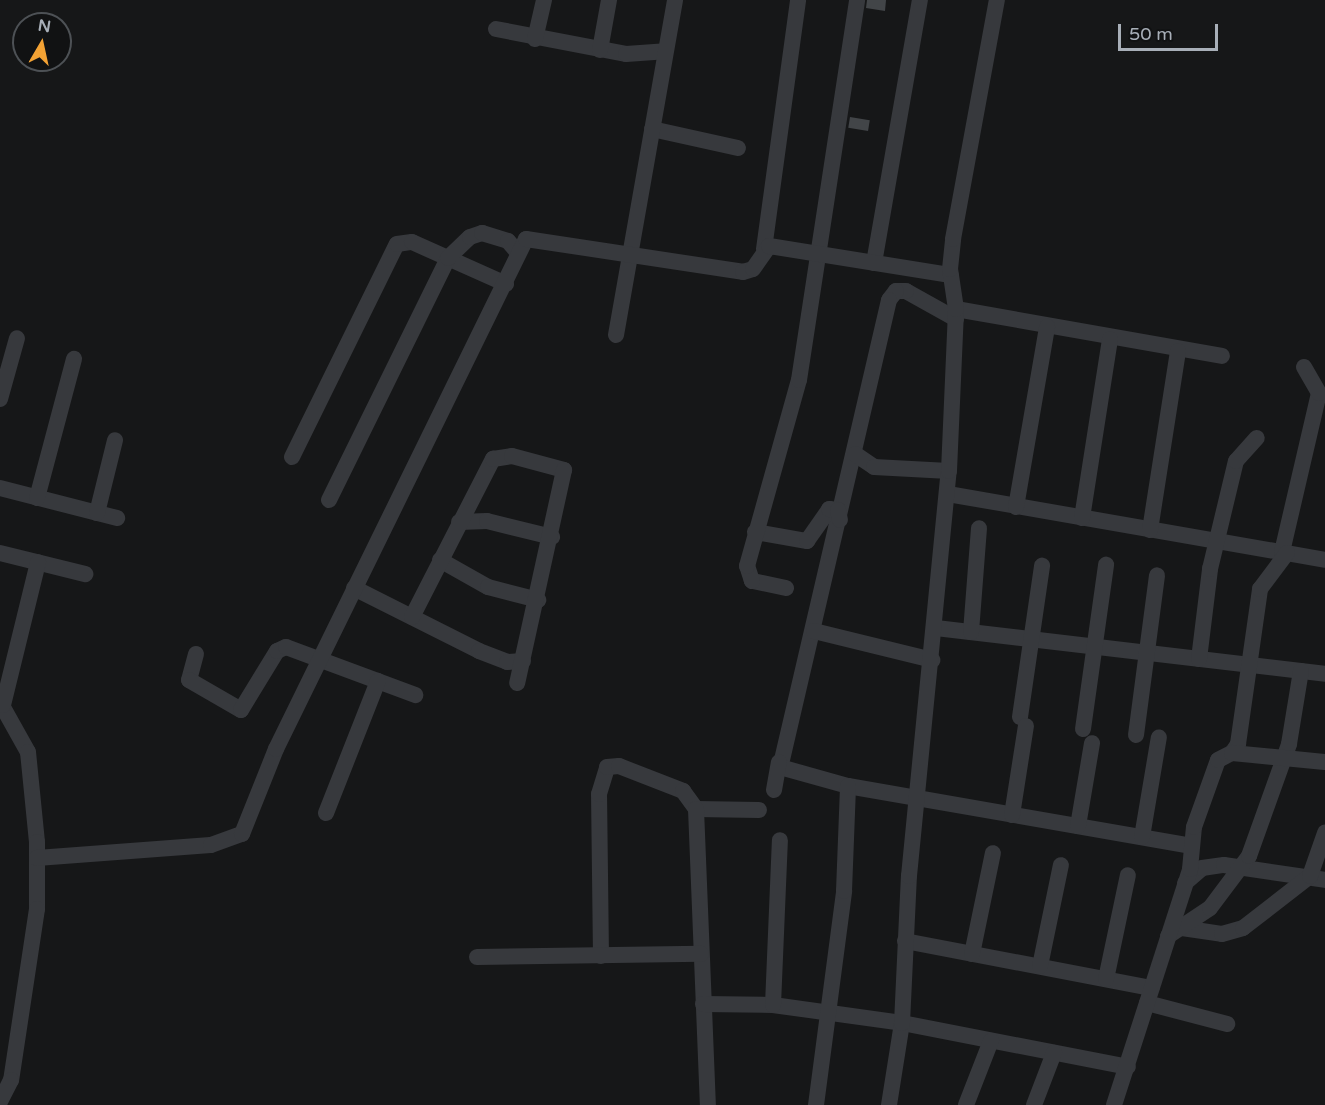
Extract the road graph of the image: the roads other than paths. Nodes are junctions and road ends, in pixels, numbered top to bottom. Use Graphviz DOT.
graph roads {
  1 [pos="544,0"];
  2 [pos="609,0"];
  3 [pos="675,0"];
  4 [pos="798,0"];
  5 [pos="857,0"];
  6 [pos="920,0"];
  7 [pos="997,0"];
  8 [pos="496,29"];
  9 [pos="536,39"];
  10 [pos="600,50"];
  11 [pos="665,51"];
  12 [pos="652,129"];
  13 [pos="738,148"];
  14 [pos="764,249"];
  15 [pos="518,253"];
  16 [pos="631,254"];
  17 [pos="818,254"];
  18 [pos="448,258"];
  19 [pos="873,262"];
  20 [pos="951,275"];
  21 [pos="506,284"];
  22 [pos="956,314"];
  23 [pos="1047,327"];
  24 [pos="616,335"];
  25 [pos="17,338"];
  26 [pos="1110,339"];
  27 [pos="1178,351"];
  28 [pos="1222,356"];
  29 [pos="74,359"];
  30 [pos="1304,367"];
  31 [pos="1322,393"];
  32 [pos="0,399"];
  33 [pos="1257,438"];
  34 [pos="115,440"];
  35 [pos="855,454"];
  36 [pos="292,457"];
  37 [pos="950,471"];
  38 [pos="0,488"];
  39 [pos="948,494"];
  40 [pos="37,498"];
  41 [pos="328,500"];
  42 [pos="1016,507"];
  43 [pos="97,513"];
  44 [pos="117,518"];
  45 [pos="1082,518"];
  46 [pos="840,520"];
  47 [pos="459,522"];
  48 [pos="979,528"];
  49 [pos="1150,530"];
  50 [pos="755,532"];
  51 [pos="552,537"];
  52 [pos="1217,542"];
  53 [pos="0,553"];
  54 [pos="1284,553"];
  55 [pos="440,560"];
  56 [pos="1325,560"];
  57 [pos="38,562"];
  58 [pos="1106,565"];
  59 [pos="1042,566"];
  60 [pos="85,574"];
  61 [pos="1157,574"];
  62 [pos="354,588"];
  63 [pos="786,588"];
  64 [pos="538,600"];
  65 [pos="412,617"];
  66 [pos="936,628"];
  67 [pos="814,631"];
  68 [pos="971,633"];
  69 [pos="1033,640"];
  70 [pos="1098,647"];
  71 [pos="1147,653"];
  72 [pos="196,654"];
  73 [pos="1198,659"];
  74 [pos="319,660"];
  75 [pos="933,660"];
  76 [pos="523,661"];
  77 [pos="1249,665"];
  78 [pos="1301,671"];
  79 [pos="1325,674"];
  80 [pos="378,681"];
  81 [pos="517,683"];
  82 [pos="415,695"];
  83 [pos="1,703"];
  84 [pos="1083,729"];
  85 [pos="1136,735"];
  86 [pos="1159,737"];
  87 [pos="1092,743"];
  88 [pos="1232,753"];
  89 [pos="1283,758"];
  90 [pos="779,762"];
  91 [pos="1325,762"];
  92 [pos="848,786"];
  93 [pos="774,790"];
  94 [pos="918,799"];
  95 [pos="696,809"];
  96 [pos="759,810"];
  97 [pos="326,813"];
  98 [pos="1012,815"];
  99 [pos="1078,826"];
  100 [pos="1325,833"];
  101 [pos="1142,837"];
  102 [pos="780,840"];
  103 [pos="1192,846"];
  104 [pos="993,852"];
  105 [pos="37,858"];
  106 [pos="1061,864"];
  107 [pos="1243,865"];
  108 [pos="1128,875"];
  109 [pos="1317,878"];
  110 [pos="1185,884"];
  111 [pos="1175,932"];
  112 [pos="904,941"];
  113 [pos="701,954"];
  114 [pos="972,954"];
  115 [pos="601,956"];
  116 [pos="477,957"];
  117 [pos="1040,966"];
  118 [pos="1106,979"];
  119 [pos="1150,995"];
  120 [pos="703,1004"];
  121 [pos="773,1005"];
  122 [pos="830,1013"];
  123 [pos="902,1023"];
  124 [pos="1227,1024"];
  125 [pos="991,1041"];
  126 [pos="1054,1053"];
  127 [pos="1128,1067"];
  128 [pos="0,1102"];
  129 [pos="708,1105"];
  130 [pos="816,1105"];
  131 [pos="889,1105"];
  132 [pos="966,1105"];
  133 [pos="1034,1105"];
  134 [pos="1114,1105"];
  1 -- 9 [label="street"];
  2 -- 10 [label="street"];
  3 -- 11 [label="street"];
  4 -- 14 [label="street"];
  5 -- 17 [label="street"];
  6 -- 19 [label="street"];
  7 -- 20 [label="street"];
  8 -- 9 [label="street"];
  9 -- 10 [label="street"];
  10 -- 11 [label="street"];
  11 -- 12 [label="street"];
  12 -- 13 [label="street"];
  12 -- 16 [label="street"];
  14 -- 16 [label="street"];
  14 -- 17 [label="street"];
  15 -- 16 [label="street"];
  15 -- 18 [label="street"];
  15 -- 21 [label="street"];
  16 -- 24 [label="street"];
  17 -- 19 [label="street"];
  17 -- 50 [label="street"];
  18 -- 21 [label="street"];
  18 -- 36 [label="street"];
  18 -- 41 [label="street"];
  19 -- 20 [label="street"];
  20 -- 22 [label="street"];
  21 -- 62 [label="street"];
  22 -- 23 [label="street"];
  22 -- 35 [label="street"];
  22 -- 37 [label="street"];
  23 -- 26 [label="street"];
  23 -- 42 [label="street"];
  25 -- 32 [label="street"];
  26 -- 27 [label="street"];
  26 -- 45 [label="street"];
  27 -- 28 [label="street"];
  27 -- 49 [label="street"];
  29 -- 40 [label="street"];
  30 -- 31 [label="street"];
  31 -- 54 [label="street"];
  33 -- 52 [label="street"];
  34 -- 43 [label="street"];
  35 -- 37 [label="street"];
  35 -- 46 [label="street"];
  37 -- 39 [label="street"];
  38 -- 40 [label="street"];
  39 -- 42 [label="street"];
  39 -- 66 [label="street"];
  40 -- 43 [label="street"];
  42 -- 45 [label="street"];
  43 -- 44 [label="street"];
  45 -- 49 [label="street"];
  46 -- 50 [label="street"];
  46 -- 67 [label="street"];
  47 -- 51 [label="street"];
  47 -- 51 [label="street"];
  47 -- 55 [label="street"];
  48 -- 68 [label="street"];
  49 -- 52 [label="street"];
  50 -- 63 [label="street"];
  51 -- 64 [label="street"];
  52 -- 54 [label="street"];
  52 -- 73 [label="street"];
  53 -- 57 [label="street"];
  54 -- 56 [label="street"];
  54 -- 77 [label="street"];
  55 -- 64 [label="street"];
  55 -- 65 [label="street"];
  57 -- 60 [label="street"];
  57 -- 83 [label="street"];
  58 -- 70 [label="street"];
  59 -- 69 [label="street"];
  61 -- 71 [label="street"];
  62 -- 65 [label="street"];
  62 -- 74 [label="street"];
  64 -- 76 [label="street"];
  65 -- 76 [label="street"];
  66 -- 68 [label="street"];
  66 -- 75 [label="street"];
  67 -- 75 [label="street"];
  67 -- 90 [label="street"];
  68 -- 69 [label="street"];
  69 -- 70 [label="street"];
  69 -- 98 [label="street"];
  70 -- 71 [label="street"];
  70 -- 84 [label="street"];
  71 -- 73 [label="street"];
  71 -- 85 [label="street"];
  72 -- 74 [label="street"];
  73 -- 77 [label="street"];
  74 -- 80 [label="street"];
  74 -- 105 [label="street"];
  75 -- 94 [label="street"];
  76 -- 81 [label="street"];
  77 -- 78 [label="street"];
  77 -- 88 [label="street"];
  78 -- 79 [label="street"];
  78 -- 89 [label="street"];
  80 -- 82 [label="street"];
  80 -- 97 [label="street"];
  83 -- 105 [label="street"];
  86 -- 101 [label="street"];
  87 -- 99 [label="street"];
  88 -- 89 [label="street"];
  88 -- 103 [label="street"];
  89 -- 91 [label="street"];
  89 -- 107 [label="street"];
  90 -- 92 [label="street"];
  90 -- 93 [label="street"];
  92 -- 94 [label="street"];
  92 -- 122 [label="street"];
  94 -- 98 [label="street"];
  94 -- 112 [label="street"];
  95 -- 96 [label="street"];
  95 -- 113 [label="street"];
  95 -- 115 [label="street"];
  98 -- 99 [label="street"];
  99 -- 101 [label="street"];
  100 -- 109 [label="street"];
  101 -- 103 [label="street"];
  102 -- 121 [label="street"];
  103 -- 110 [label="street"];
  104 -- 114 [label="street"];
  105 -- 128 [label="street"];
  106 -- 117 [label="street"];
  107 -- 109 [label="street"];
  107 -- 110 [label="street"];
  107 -- 111 [label="street"];
  108 -- 118 [label="street"];
  109 -- 111 [label="street"];
  110 -- 111 [label="street"];
  111 -- 119 [label="street"];
  112 -- 114 [label="street"];
  112 -- 123 [label="street"];
  113 -- 115 [label="street"];
  113 -- 120 [label="street"];
  114 -- 117 [label="street"];
  115 -- 116 [label="street"];
  117 -- 118 [label="street"];
  118 -- 119 [label="street"];
  119 -- 124 [label="street"];
  119 -- 127 [label="street"];
  120 -- 121 [label="street"];
  120 -- 129 [label="street"];
  121 -- 122 [label="street"];
  122 -- 123 [label="street"];
  122 -- 130 [label="street"];
  123 -- 125 [label="street"];
  123 -- 131 [label="street"];
  125 -- 126 [label="street"];
  125 -- 132 [label="street"];
  126 -- 127 [label="street"];
  126 -- 133 [label="street"];
  127 -- 134 [label="street"];
}
